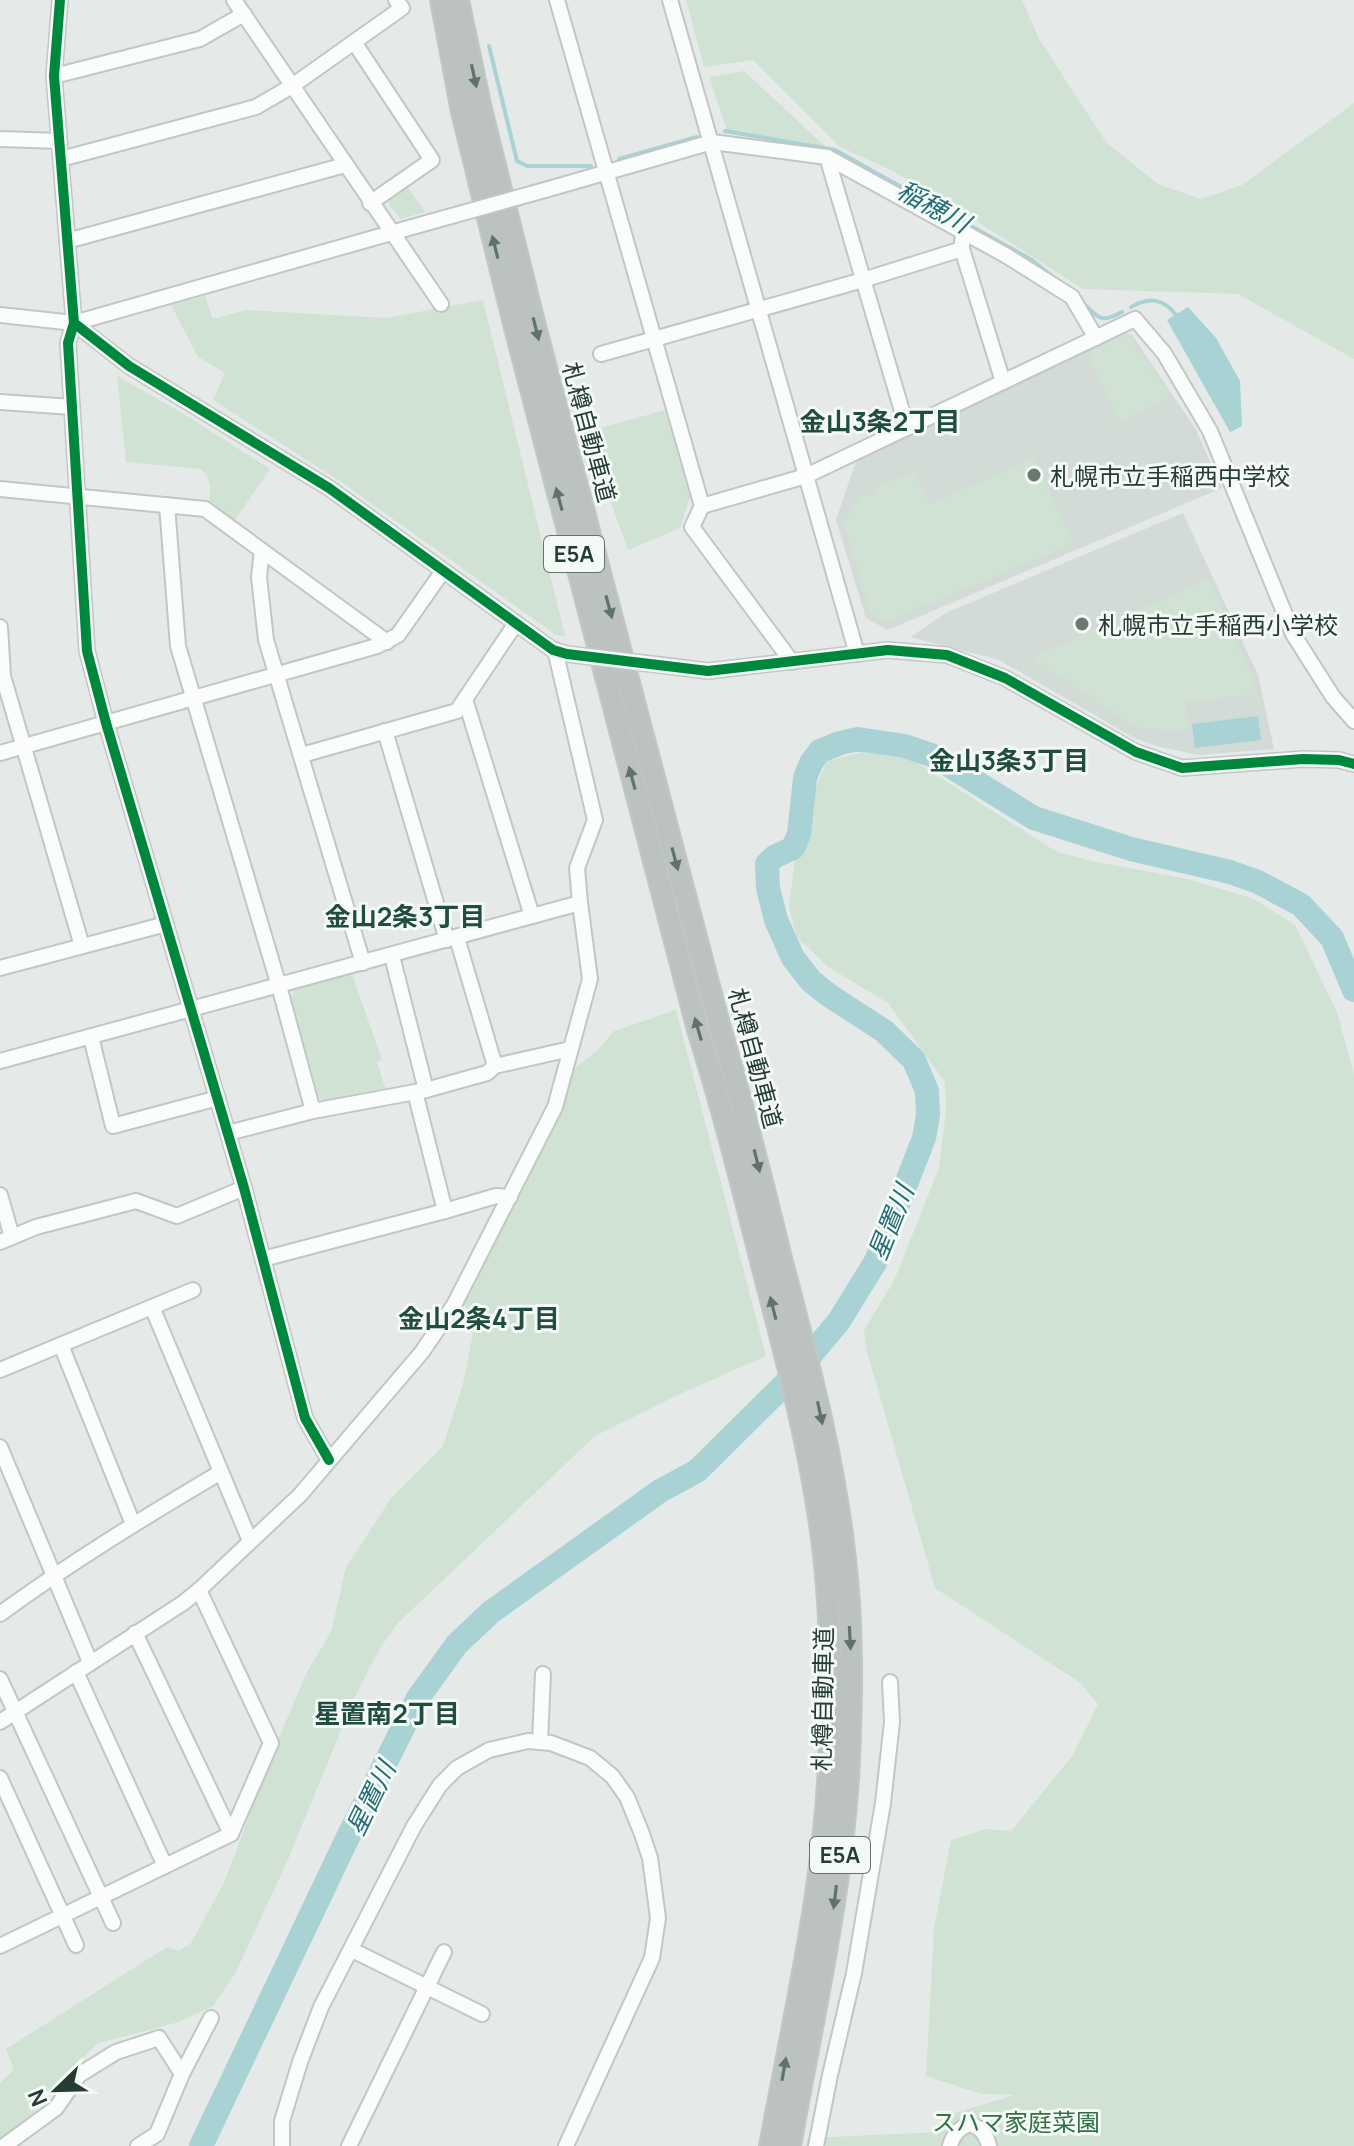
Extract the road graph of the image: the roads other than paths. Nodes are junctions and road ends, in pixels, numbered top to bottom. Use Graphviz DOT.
graph roads {
  1 [pos="60,0"];
  2 [pos="234,0"];
  3 [pos="396,0"];
  4 [pos="441,0"];
  5 [pos="458,0"];
  6 [pos="557,0"];
  7 [pos="670,0"];
  8 [pos="244,14"];
  9 [pos="354,42"];
  10 [pos="54,76"];
  11 [pos="292,86"];
  12 [pos="0,139"];
  13 [pos="59,141"];
  14 [pos="712,142"];
  15 [pos="827,157"];
  16 [pos="61,159"];
  17 [pos="345,165"];
  18 [pos="606,172"];
  19 [pos="370,203"];
  20 [pos="963,232"];
  21 [pos="391,234"];
  22 [pos="67,241"];
  23 [pos="962,249"];
  24 [pos="863,280"];
  25 [pos="441,304"];
  26 [pos="759,309"];
  27 [pos="0,315"];
  28 [pos="74,323"];
  29 [pos="1096,338"];
  30 [pos="654,339"];
  31 [pos="601,354"];
  32 [pos="1003,382"];
  33 [pos="0,402"];
  34 [pos="72,407"];
  35 [pos="907,428"];
  36 [pos="806,476"];
  37 [pos="0,489"];
  38 [pos="77,496"];
  39 [pos="167,505"];
  40 [pos="702,506"];
  41 [pos="262,551"];
  42 [pos="443,571"];
  43 [pos="516,623"];
  44 [pos="0,627"];
  45 [pos="387,642"];
  46 [pos="561,652"];
  47 [pos="857,654"];
  48 [pos="792,662"];
  49 [pos="277,674"];
  50 [pos="193,698"];
  51 [pos="465,699"];
  52 [pos="1354,721"];
  53 [pos="106,723"];
  54 [pos="385,731"];
  55 [pos="24,747"];
  56 [pos="0,753"];
  57 [pos="302,755"];
  58 [pos="1354,764"];
  59 [pos="580,903"];
  60 [pos="532,916"];
  61 [pos="166,924"];
  62 [pos="452,939"];
  63 [pos="82,946"];
  64 [pos="392,956"];
  65 [pos="363,963"];
  66 [pos="1,964"];
  67 [pos="279,986"];
  68 [pos="192,1009"];
  69 [pos="91,1037"];
  70 [pos="570,1049"];
  71 [pos="0,1061"];
  72 [pos="495,1066"];
  73 [pos="420,1091"];
  74 [pos="218,1098"];
  75 [pos="313,1111"];
  76 [pos="228,1133"];
  77 [pos="244,1188"];
  78 [pos="0,1195"];
  79 [pos="510,1197"];
  80 [pos="445,1211"];
  81 [pos="6,1240"];
  82 [pos="263,1259"];
  83 [pos="193,1290"];
  84 [pos="152,1307"];
  85 [pos="61,1345"];
  86 [pos="0,1370"];
  87 [pos="0,1447"];
  88 [pos="329,1460"];
  89 [pos="221,1472"];
  90 [pos="133,1524"];
  91 [pos="250,1541"];
  92 [pos="53,1576"];
  93 [pos="199,1590"];
  94 [pos="0,1614"];
  95 [pos="135,1633"];
  96 [pos="90,1662"];
  97 [pos="76,1672"];
  98 [pos="543,1674"];
  99 [pos="0,1679"];
  100 [pos="890,1682"];
  101 [pos="16,1712"];
  102 [pos="0,1722"];
  103 [pos="540,1742"];
  104 [pos="0,1778"];
  105 [pos="231,1834"];
  106 [pos="165,1866"];
  107 [pos="101,1897"];
  108 [pos="63,1916"];
  109 [pos="113,1923"];
  110 [pos="76,1945"];
  111 [pos="0,1946"];
  112 [pos="352,1950"];
  113 [pos="444,1952"];
  114 [pos="427,1988"];
  115 [pos="482,2014"];
  116 [pos="211,2018"];
  117 [pos="182,2074"];
  118 [pos="4,2146"];
  119 [pos="138,2146"];
  120 [pos="282,2146"];
  121 [pos="349,2146"];
  122 [pos="566,2146"];
  123 [pos="770,2146"];
  124 [pos="790,2146"];
  125 [pos="816,2146"];
  126 [pos="950,2146"];
  127 [pos="989,2146"];
  1 -- 10 [label="street"];
  2 -- 8 [label="street"];
  3 -- 9 [label="street"];
  123 -- 4 [label="highway, 札樽自動車道 / E5A, one-way"];
  5 -- 124 [label="highway, 札樽自動車道 / E5A, one-way"];
  6 -- 18 [label="street"];
  7 -- 14 [label="street"];
  8 -- 10 [label="street"];
  8 -- 11 [label="street"];
  9 -- 11 [label="street"];
  9 -- 19 [label="street"];
  10 -- 13 [label="street"];
  11 -- 16 [label="street"];
  11 -- 17 [label="street"];
  12 -- 13 [label="street"];
  13 -- 16 [label="street"];
  14 -- 15 [label="street"];
  14 -- 18 [label="street"];
  14 -- 26 [label="street"];
  15 -- 20 [label="street"];
  15 -- 24 [label="street"];
  16 -- 22 [label="street"];
  17 -- 19 [label="street"];
  17 -- 22 [label="street"];
  18 -- 21 [label="street, bridge"];
  18 -- 30 [label="street"];
  19 -- 21 [label="street"];
  20 -- 23 [label="street"];
  20 -- 29 [label="street"];
  21 -- 25 [label="street"];
  21 -- 28 [label="street"];
  22 -- 28 [label="street"];
  23 -- 24 [label="street"];
  23 -- 32 [label="street"];
  24 -- 26 [label="street"];
  24 -- 35 [label="street"];
  26 -- 30 [label="street"];
  26 -- 36 [label="street"];
  27 -- 28 [label="street"];
  28 -- 34 [label="street"];
  28 -- 42 [label="street"];
  29 -- 32 [label="street"];
  29 -- 52 [label="street"];
  30 -- 31 [label="street"];
  30 -- 40 [label="street"];
  32 -- 35 [label="street"];
  33 -- 34 [label="street"];
  34 -- 38 [label="street"];
  35 -- 36 [label="street"];
  36 -- 40 [label="street"];
  36 -- 47 [label="street"];
  37 -- 38 [label="street"];
  38 -- 39 [label="street"];
  38 -- 53 [label="street"];
  39 -- 41 [label="street"];
  39 -- 50 [label="street"];
  40 -- 48 [label="street"];
  41 -- 45 [label="street"];
  41 -- 49 [label="street"];
  42 -- 43 [label="street"];
  42 -- 45 [label="street"];
  43 -- 46 [label="street"];
  43 -- 51 [label="street"];
  44 -- 55 [label="street"];
  45 -- 49 [label="street"];
  46 -- 48 [label="street, bridge"];
  46 -- 59 [label="street"];
  47 -- 48 [label="street"];
  47 -- 58 [label="street"];
  49 -- 50 [label="street"];
  49 -- 57 [label="street"];
  50 -- 53 [label="street"];
  50 -- 67 [label="street"];
  51 -- 54 [label="street"];
  51 -- 60 [label="street"];
  53 -- 55 [label="street"];
  53 -- 61 [label="street"];
  54 -- 57 [label="street"];
  54 -- 62 [label="street"];
  55 -- 56 [label="street"];
  55 -- 63 [label="street"];
  57 -- 65 [label="street"];
  59 -- 60 [label="street"];
  59 -- 70 [label="street"];
  60 -- 62 [label="street"];
  61 -- 63 [label="street"];
  61 -- 68 [label="street"];
  62 -- 64 [label="street"];
  62 -- 72 [label="street"];
  63 -- 66 [label="street"];
  64 -- 65 [label="street"];
  64 -- 73 [label="street"];
  65 -- 67 [label="street"];
  67 -- 68 [label="street"];
  67 -- 75 [label="street"];
  68 -- 69 [label="street"];
  68 -- 74 [label="street"];
  69 -- 71 [label="street"];
  69 -- 74 [label="street"];
  70 -- 72 [label="street"];
  70 -- 79 [label="street"];
  72 -- 73 [label="street"];
  73 -- 75 [label="street"];
  73 -- 80 [label="street"];
  74 -- 76 [label="street"];
  75 -- 76 [label="street"];
  76 -- 77 [label="street"];
  77 -- 81 [label="street"];
  77 -- 82 [label="street"];
  78 -- 81 [label="street"];
  79 -- 80 [label="street"];
  79 -- 88 [label="street"];
  80 -- 82 [label="street"];
  82 -- 88 [label="street"];
  83 -- 84 [label="street"];
  84 -- 85 [label="street"];
  84 -- 89 [label="street"];
  85 -- 86 [label="street"];
  85 -- 90 [label="street"];
  87 -- 92 [label="street"];
  88 -- 91 [label="street"];
  89 -- 90 [label="street"];
  89 -- 91 [label="street"];
  90 -- 92 [label="street"];
  91 -- 93 [label="street"];
  92 -- 94 [label="street"];
  92 -- 96 [label="street"];
  93 -- 95 [label="street"];
  93 -- 105 [label="street"];
  95 -- 96 [label="street"];
  95 -- 105 [label="street"];
  96 -- 97 [label="street"];
  97 -- 101 [label="street"];
  97 -- 106 [label="street"];
  98 -- 103 [label="street"];
  99 -- 101 [label="street"];
  100 -- 125 [label="street"];
  101 -- 102 [label="street"];
  101 -- 107 [label="street"];
  103 -- 112 [label="street"];
  103 -- 122 [label="street"];
  104 -- 108 [label="street"];
  105 -- 106 [label="street"];
  106 -- 107 [label="street"];
  107 -- 108 [label="street"];
  107 -- 109 [label="street"];
  108 -- 110 [label="street"];
  108 -- 111 [label="street"];
  112 -- 114 [label="street"];
  112 -- 120 [label="street"];
  113 -- 114 [label="street"];
  114 -- 115 [label="street"];
  114 -- 121 [label="street"];
  116 -- 117 [label="street"];
  117 -- 118 [label="street"];
  117 -- 119 [label="street"];
  126 -- 127 [label="street"];
}
